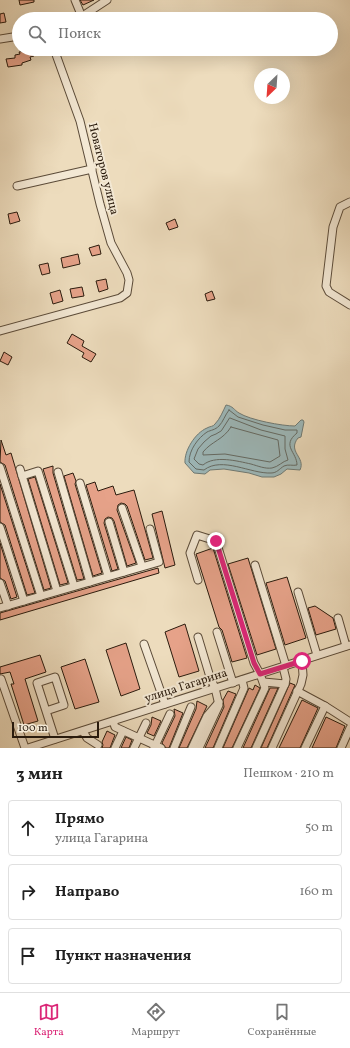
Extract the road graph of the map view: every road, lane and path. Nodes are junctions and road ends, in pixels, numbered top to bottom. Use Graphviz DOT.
graph roads {
  1 [pos="75,0"];
  2 [pos="107,0"];
  3 [pos="78,12"];
  4 [pos="89,12"];
  5 [pos="12,37"];
  6 [pos="0,39"];
  7 [pos="57,56"];
  8 [pos="92,169"];
  9 [pos="17,186"];
  10 [pos="350,202"];
  11 [pos="350,305"];
  12 [pos="0,331"];
  13 [pos="0,467"];
  14 [pos="58,472"];
  15 [pos="80,483"];
  16 [pos="122,508"];
  17 [pos="109,522"];
  18 [pos="0,527"];
  19 [pos="150,529"];
  20 [pos="255,565"];
  21 [pos="142,566"];
  22 [pos="124,572"];
  23 [pos="108,576"];
  24 [pos="198,580"];
  25 [pos="90,582"];
  26 [pos="0,583"];
  27 [pos="74,586"];
  28 [pos="57,591"];
  29 [pos="298,592"];
  30 [pos="41,596"];
  31 [pos="24,601"];
  32 [pos="8,606"];
  33 [pos="0,608"];
  34 [pos="338,618"];
  35 [pos="217,632"];
  36 [pos="198,637"];
  37 [pos="144,644"];
  38 [pos="348,646"];
  39 [pos="317,656"];
  40 [pos="302,661"];
  41 [pos="284,666"];
  42 [pos="260,674"];
  43 [pos="0,680"];
  44 [pos="242,680"];
  45 [pos="264,682"];
  46 [pos="233,683"];
  47 [pos="285,684"];
  48 [pos="215,688"];
  49 [pos="297,691"];
  50 [pos="219,702"];
  51 [pos="165,704"];
  52 [pos="325,706"];
  53 [pos="191,707"];
  54 [pos="46,711"];
  55 [pos="170,714"];
  56 [pos="113,721"];
  57 [pos="350,722"];
  58 [pos="146,723"];
  59 [pos="350,728"];
  60 [pos="123,730"];
  61 [pos="83,731"];
  62 [pos="139,738"];
  63 [pos="55,739"];
  64 [pos="99,744"];
  65 [pos="157,747"];
  66 [pos="26,748"];
  67 [pos="115,748"];
  68 [pos="134,748"];
  69 [pos="174,748"];
  70 [pos="192,748"];
  71 [pos="199,748"];
  72 [pos="218,748"];
  73 [pos="237,748"];
  74 [pos="256,748"];
  75 [pos="272,748"];
  76 [pos="305,748"];
  77 [pos="341,748"];
  1 -- 3 [label="street"];
  2 -- 4 [label="street"];
  5 -- 6 [label="street"];
  7 -- 8 [label="street, Новаторов улица"];
  8 -- 9 [label="street"];
  8 -- 12 [label="street, Новаторов улица"];
  10 -- 11 [label="street"];
  13 -- 30 [label="street"];
  14 -- 25 [label="street"];
  15 -- 23 [label="street"];
  16 -- 21 [label="street"];
  17 -- 22 [label="street"];
  18 -- 31 [label="street"];
  19 -- 21 [label="street"];
  20 -- 41 [label="street"];
  21 -- 22 [label="street"];
  22 -- 23 [label="street"];
  23 -- 25 [label="street"];
  24 -- 42 [label="street"];
  25 -- 27 [label="street"];
  26 -- 32 [label="street"];
  27 -- 28 [label="street"];
  27 -- 28 [label="street"];
  28 -- 30 [label="street"];
  29 -- 39 [label="street"];
  30 -- 31 [label="street"];
  31 -- 32 [label="street"];
  32 -- 33 [label="street"];
  34 -- 38 [label="street"];
  35 -- 46 [label="street"];
  36 -- 48 [label="street"];
  37 -- 51 [label="street"];
  38 -- 39 [label="street, улица Гагарина"];
  39 -- 40 [label="street, улица Гагарина"];
  40 -- 41 [label="street, улица Гагарина"];
  40 -- 49 [label="street"];
  41 -- 42 [label="street, улица Гагарина"];
  41 -- 47 [label="street"];
  42 -- 44 [label="street, улица Гагарина"];
  42 -- 45 [label="street"];
  43 -- 66 [label="street"];
  44 -- 46 [label="street, улица Гагарина"];
  44 -- 72 [label="street"];
  45 -- 47 [label="street"];
  45 -- 73 [label="street"];
  46 -- 48 [label="street, улица Гагарина"];
  47 -- 74 [label="street"];
  48 -- 50 [label="street"];
  48 -- 51 [label="street, улица Гагарина"];
  49 -- 52 [label="street"];
  49 -- 75 [label="street"];
  50 -- 70 [label="street"];
  50 -- 71 [label="street"];
  51 -- 56 [label="street, улица Гагарина"];
  52 -- 57 [label="street"];
  52 -- 76 [label="street"];
  53 -- 69 [label="street"];
  54 -- 54 [label="street"];
  54 -- 63 [label="street"];
  55 -- 65 [label="street"];
  56 -- 60 [label="street"];
  56 -- 61 [label="street, улица Гагарина"];
  58 -- 62 [label="street"];
  59 -- 77 [label="street"];
  60 -- 62 [label="street"];
  60 -- 67 [label="street"];
  61 -- 63 [label="street, улица Гагарина"];
  61 -- 64 [label="street"];
  62 -- 65 [label="street"];
  62 -- 68 [label="street"];
  63 -- 66 [label="street, улица Гагарина"];
}
